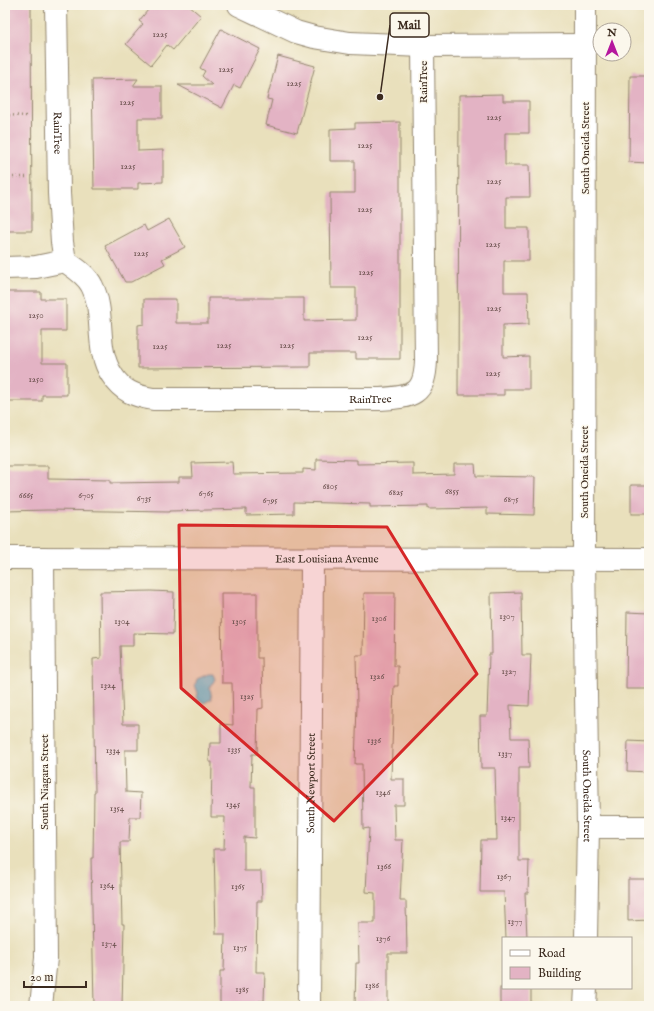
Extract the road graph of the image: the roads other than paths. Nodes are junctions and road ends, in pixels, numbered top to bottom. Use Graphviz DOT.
graph roads {
  1 [pos="56,5"];
  2 [pos="239,5"];
  3 [pos="585,5"];
  4 [pos="585,45"];
  5 [pos="423,46"];
  6 [pos="65,261"];
  7 [pos="5,268"];
  8 [pos="5,558"];
  9 [pos="43,558"];
  10 [pos="312,559"];
  11 [pos="584,559"];
  12 [pos="649,559"];
  13 [pos="588,827"];
  14 [pos="649,827"];
  15 [pos="586,937"];
  16 [pos="586,989"];
  17 [pos="41,1006"];
  18 [pos="309,1006"];
  19 [pos="586,1006"];
  1 -- 6 [label="street, RainTree"];
  2 -- 5 [label="street, RainTree"];
  3 -- 4 [label="street, South Oneida Street"];
  4 -- 5 [label="street, RainTree"];
  4 -- 11 [label="street, South Oneida Street"];
  5 -- 6 [label="street, RainTree"];
  6 -- 7 [label="street"];
  8 -- 9 [label="street, East Louisiana Avenue"];
  9 -- 10 [label="street, East Louisiana Avenue"];
  9 -- 17 [label="street, South Niagara Street"];
  10 -- 11 [label="street, East Louisiana Avenue"];
  10 -- 18 [label="street, South Newport Street"];
  11 -- 12 [label="street, East Louisiana Avenue"];
  11 -- 13 [label="street, South Oneida Street"];
  13 -- 14 [label="street"];
  13 -- 15 [label="street, South Oneida Street"];
  16 -- 19 [label="street"];
}
